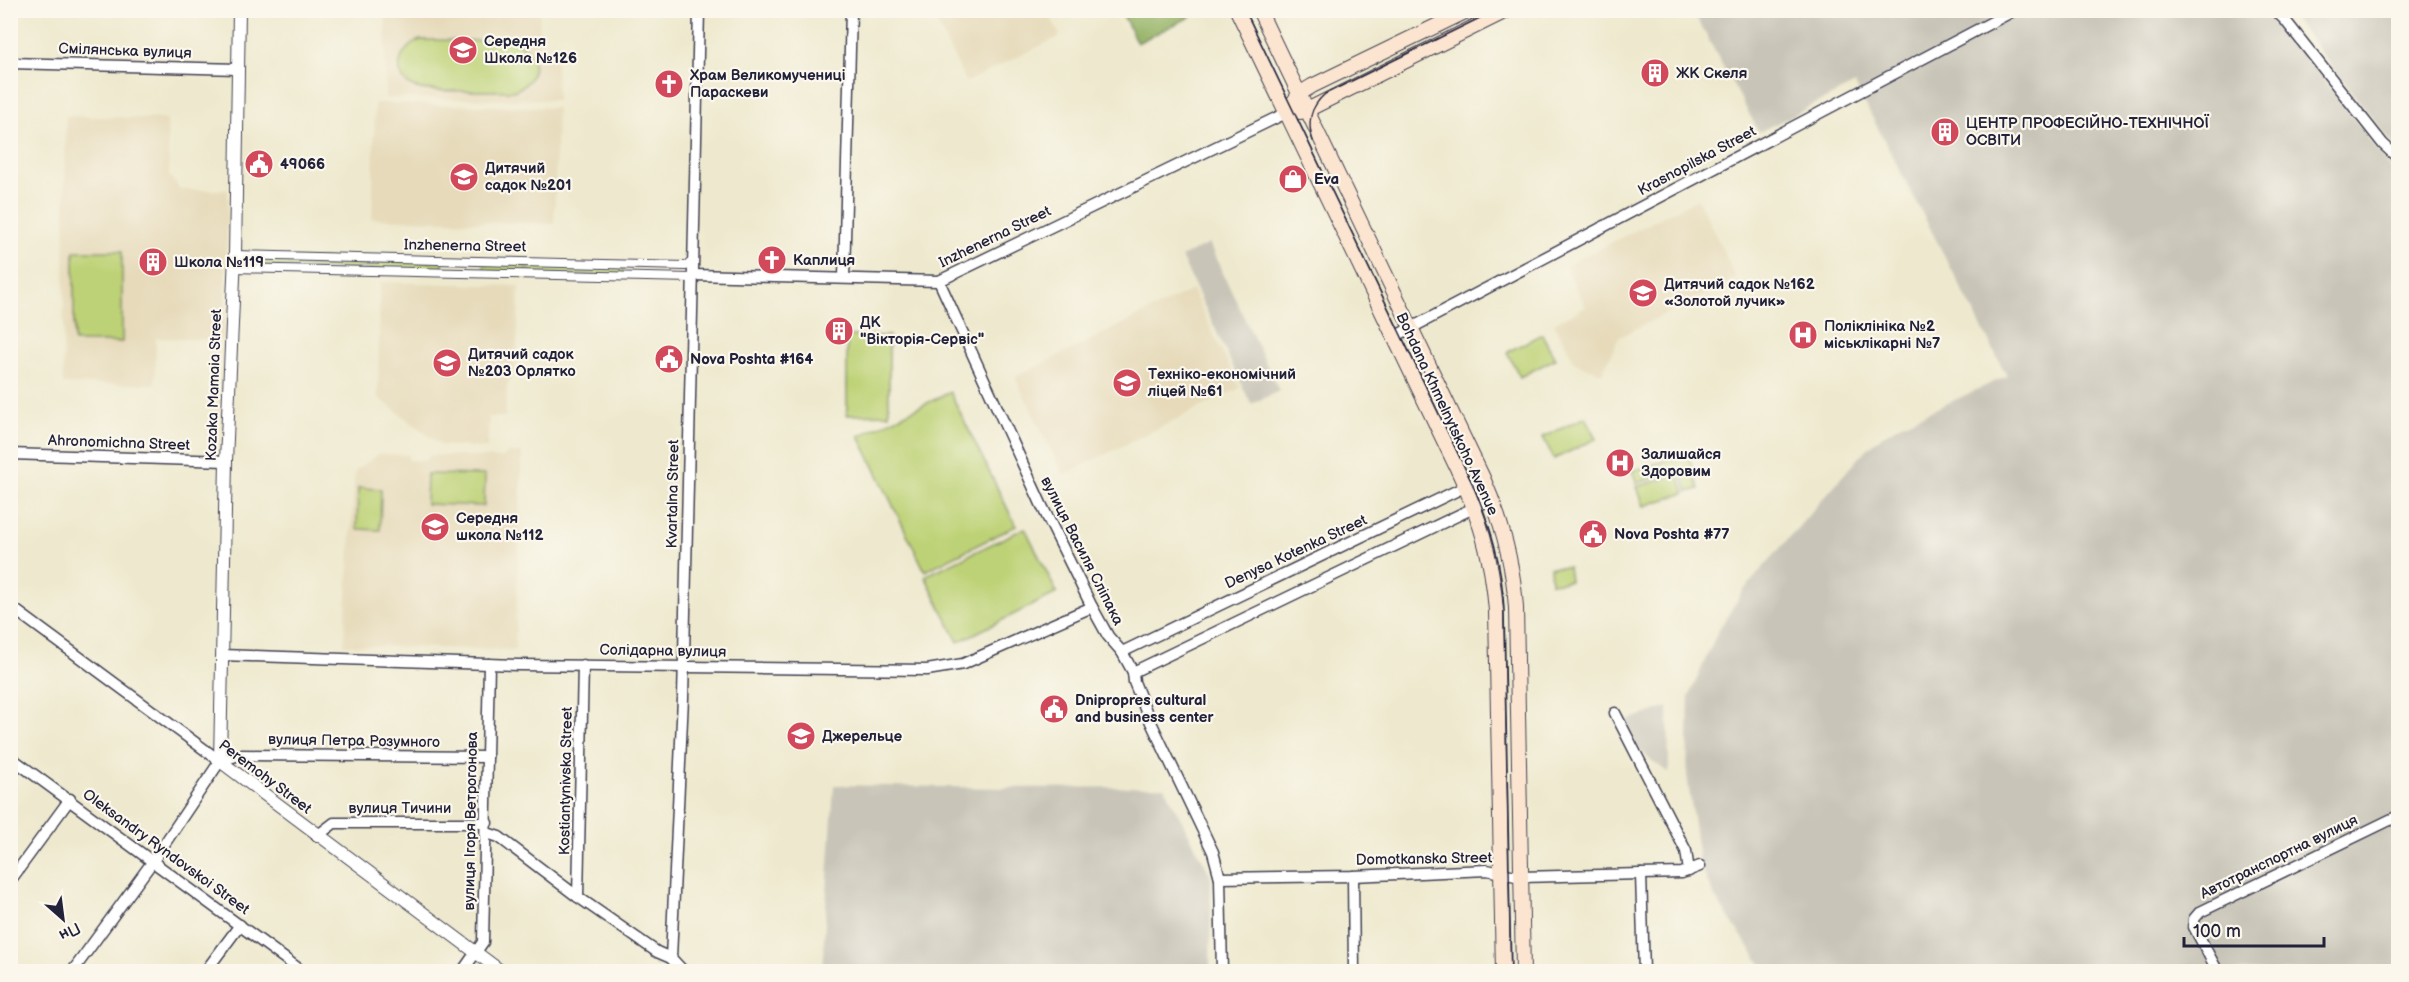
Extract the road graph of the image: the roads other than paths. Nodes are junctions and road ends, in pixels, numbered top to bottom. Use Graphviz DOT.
graph roads {
  1 [pos="239,10"];
  2 [pos="699,10"];
  3 [pos="851,10"];
  4 [pos="1237,10"];
  5 [pos="1259,10"];
  6 [pos="1469,10"];
  7 [pos="1508,10"];
  8 [pos="2015,10"];
  9 [pos="2275,10"];
  10 [pos="1410,39"];
  11 [pos="1418,55"];
  12 [pos="10,63"];
  13 [pos="238,69"];
  14 [pos="1299,94"];
  15 [pos="1307,110"];
  16 [pos="1286,113"];
  17 [pos="2398,158"];
  18 [pos="235,261"];
  19 [pos="693,261"];
  20 [pos="692,276"];
  21 [pos="844,278"];
  22 [pos="939,281"];
  23 [pos="1411,328"];
  24 [pos="1394,337"];
  25 [pos="10,454"];
  26 [pos="226,461"];
  27 [pos="1483,478"];
  28 [pos="1465,487"];
  29 [pos="1492,499"];
  30 [pos="1474,508"];
  31 [pos="10,606"];
  32 [pos="1092,607"];
  33 [pos="1122,652"];
  34 [pos="222,655"];
  35 [pos="489,664"];
  36 [pos="583,665"];
  37 [pos="684,666"];
  38 [pos="1133,672"];
  39 [pos="1615,713"];
  40 [pos="10,758"];
  41 [pos="488,758"];
  42 [pos="220,761"];
  43 [pos="70,799"];
  44 [pos="2398,816"];
  45 [pos="487,828"];
  46 [pos="317,836"];
  47 [pos="153,861"];
  48 [pos="1700,866"];
  49 [pos="1689,870"];
  50 [pos="1502,873"];
  51 [pos="1641,874"];
  52 [pos="1353,876"];
  53 [pos="1521,877"];
  54 [pos="1220,878"];
  55 [pos="10,881"];
  56 [pos="578,897"];
  57 [pos="240,925"];
  58 [pos="476,952"];
  59 [pos="671,958"];
  60 [pos="72,972"];
  61 [pos="205,972"];
  62 [pos="303,972"];
  63 [pos="462,972"];
  64 [pos="502,972"];
  65 [pos="684,972"];
  66 [pos="1222,972"];
  67 [pos="1354,972"];
  68 [pos="1503,972"];
  69 [pos="1523,972"];
  70 [pos="1644,972"];
  71 [pos="2218,972"];
  1 -- 13 [label="street, Kozaka Mamaia Street"];
  2 -- 19 [label="street, Kvartalna Street"];
  3 -- 21 [label="street"];
  4 -- 16 [label="main road, Bohdana Khmelnytskoho Avenue"];
  5 -- 14 [label="main road, Bohdana Khmelnytskoho Avenue"];
  6 -- 10 [label="main road"];
  7 -- 11 [label="main road"];
  8 -- 23 [label="street, Krasnopilska Street"];
  9 -- 17 [label="street"];
  10 -- 11 [label="main road"];
  10 -- 14 [label="main road"];
  11 -- 15 [label="main road"];
  12 -- 13 [label="street, Смілянська вулиця"];
  13 -- 18 [label="street, Kozaka Mamaia Street"];
  14 -- 15 [label="main road, Bohdana Khmelnytskoho Avenue"];
  14 -- 16 [label="main road"];
  15 -- 16 [label="main road"];
  15 -- 23 [label="main road, Bohdana Khmelnytskoho Avenue"];
  16 -- 22 [label="street, Inzhenerna Street"];
  16 -- 24 [label="main road, Bohdana Khmelnytskoho Avenue"];
  18 -- 19 [label="street, Inzhenerna Street"];
  18 -- 20 [label="street, Inzhenerna Street"];
  18 -- 26 [label="street, Kozaka Mamaia Street"];
  19 -- 20 [label="street, Kvartalna Street"];
  20 -- 21 [label="street, Inzhenerna Street"];
  20 -- 37 [label="street, Kvartalna Street"];
  21 -- 22 [label="street, Inzhenerna Street"];
  22 -- 32 [label="street, вулиця Василя Сліпака"];
  23 -- 24 [label="street, Krasnopilska Street"];
  23 -- 27 [label="main road, Bohdana Khmelnytskoho Avenue"];
  24 -- 28 [label="main road, Bohdana Khmelnytskoho Avenue"];
  25 -- 26 [label="street, Ahronomichna Street"];
  26 -- 34 [label="street, Kozaka Mamaia Street"];
  27 -- 28 [label="street, Denysa Kotenka Street"];
  27 -- 29 [label="main road, Bohdana Khmelnytskoho Avenue"];
  28 -- 30 [label="main road, Bohdana Khmelnytskoho Avenue"];
  28 -- 33 [label="street, Denysa Kotenka Street"];
  29 -- 30 [label="street"];
  29 -- 53 [label="main road, Bohdana Khmelnytskoho Avenue"];
  30 -- 38 [label="street"];
  30 -- 50 [label="main road, Bohdana Khmelnytskoho Avenue"];
  31 -- 42 [label="street, Peremohy Street"];
  32 -- 33 [label="street, вулиця Василя Сліпака"];
  32 -- 37 [label="street, Солідарна вулиця"];
  33 -- 38 [label="street, вулиця Василя Сліпака"];
  34 -- 35 [label="street, Солідарна вулиця"];
  34 -- 42 [label="street, Kozaka Mamaia Street"];
  35 -- 36 [label="street, Солідарна вулиця"];
  35 -- 41 [label="street, вулиця Ігоря Ветрогонова"];
  36 -- 37 [label="street, Солідарна вулиця"];
  36 -- 56 [label="street, Kostiantynivska Street"];
  37 -- 59 [label="street, Kvartalna Street"];
  38 -- 54 [label="street, вулиця Василя Сліпака"];
  39 -- 49 [label="street"];
  40 -- 43 [label="street, Oleksandry Ryndovskoi Street"];
  41 -- 42 [label="street, вулиця Петра Розумного"];
  41 -- 45 [label="street, вулиця Ігоря Ветрогонова"];
  42 -- 46 [label="street, Peremohy Street"];
  42 -- 47 [label="street"];
  43 -- 47 [label="street, Oleksandry Ryndovskoi Street"];
  43 -- 55 [label="street"];
  44 -- 71 [label="street, Автотранспортна вулиця"];
  45 -- 46 [label="street, вулиця Тичини"];
  45 -- 56 [label="street"];
  45 -- 58 [label="street, вулиця Ігоря Ветрогонова"];
  46 -- 58 [label="street, Peremohy Street"];
  47 -- 57 [label="street, Oleksandry Ryndovskoi Street"];
  47 -- 60 [label="street"];
  48 -- 49 [label="street, Domotkanska Street"];
  49 -- 51 [label="street, Domotkanska Street"];
  50 -- 52 [label="street, Domotkanska Street"];
  50 -- 53 [label="street, Domotkanska Street"];
  50 -- 68 [label="main road, Bohdana Khmelnytskoho Avenue"];
  51 -- 53 [label="street, Domotkanska Street"];
  51 -- 70 [label="street"];
  52 -- 54 [label="street, Domotkanska Street"];
  52 -- 67 [label="street"];
  53 -- 69 [label="main road, Bohdana Khmelnytskoho Avenue"];
  54 -- 66 [label="street, вулиця Василя Сліпака"];
  56 -- 59 [label="street"];
  57 -- 61 [label="street"];
  57 -- 62 [label="street, Oleksandry Ryndovskoi Street"];
  58 -- 63 [label="street, вулиця Ігоря Ветрогонова"];
  58 -- 64 [label="street, Peremohy Street"];
  59 -- 65 [label="street"];
}
